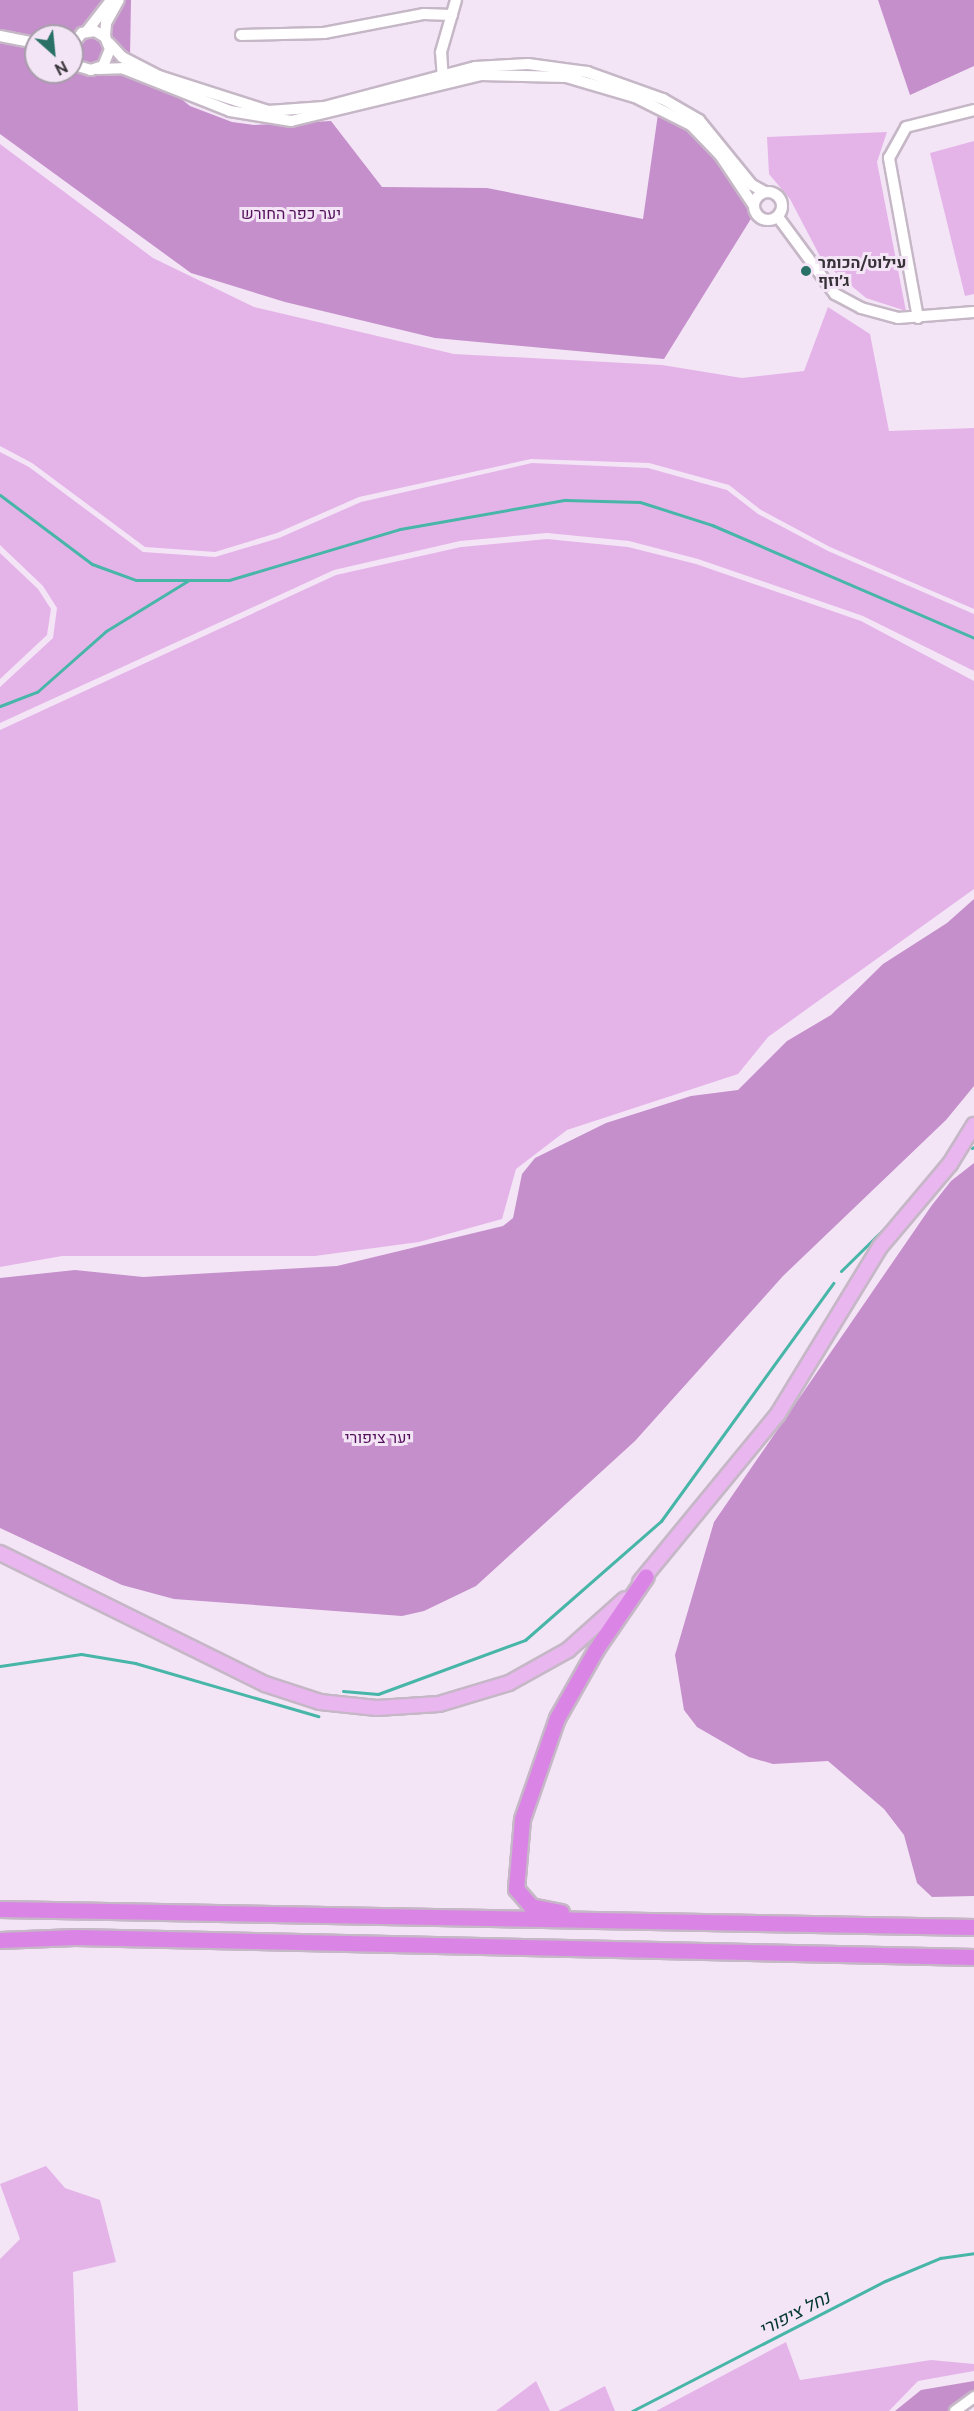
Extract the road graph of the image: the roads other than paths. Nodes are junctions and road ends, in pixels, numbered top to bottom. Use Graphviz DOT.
graph roads {
  1 [pos="112,0"];
  2 [pos="119,0"];
  3 [pos="456,0"];
  4 [pos="452,15"];
  5 [pos="84,30"];
  6 [pos="240,35"];
  7 [pos="0,36"];
  8 [pos="84,38"];
  9 [pos="24,40"];
  10 [pos="107,40"];
  11 [pos="84,69"];
  12 [pos="98,69"];
  13 [pos="443,78"];
  14 [pos="974,110"];
  15 [pos="765,192"];
  16 [pos="754,206"];
  17 [pos="778,217"];
  18 [pos="974,312"];
  19 [pos="918,318"];
  20 [pos="974,1125"];
  21 [pos="0,1553"];
  22 [pos="646,1576"];
  23 [pos="0,1908"];
  24 [pos="705,1923"];
  25 [pos="974,1927"];
  26 [pos="0,1940"];
  27 [pos="974,1957"];
  28 [pos="974,2397"];
  29 [pos="955,2411"];
  1 -- 5 [label="street"];
  2 -- 10 [label="street"];
  3 -- 4 [label="street"];
  4 -- 6 [label="street"];
  4 -- 13 [label="street"];
  7 -- 9 [label="street"];
  8 -- 10 [label="street"];
  10 -- 12 [label="street"];
  10 -- 13 [label="street"];
  11 -- 12 [label="street"];
  12 -- 13 [label="street"];
  13 -- 15 [label="street"];
  13 -- 16 [label="street"];
  14 -- 19 [label="street"];
  15 -- 16 [label="street"];
  15 -- 17 [label="street"];
  16 -- 17 [label="street"];
  17 -- 19 [label="street"];
  18 -- 19 [label="street"];
  20 -- 22 [label="main road"];
  21 -- 22 [label="main road"];
  22 -- 24 [label="highway"];
  23 -- 24 [label="highway"];
  24 -- 25 [label="highway"];
  26 -- 27 [label="highway"];
  28 -- 29 [label="street"];
}
